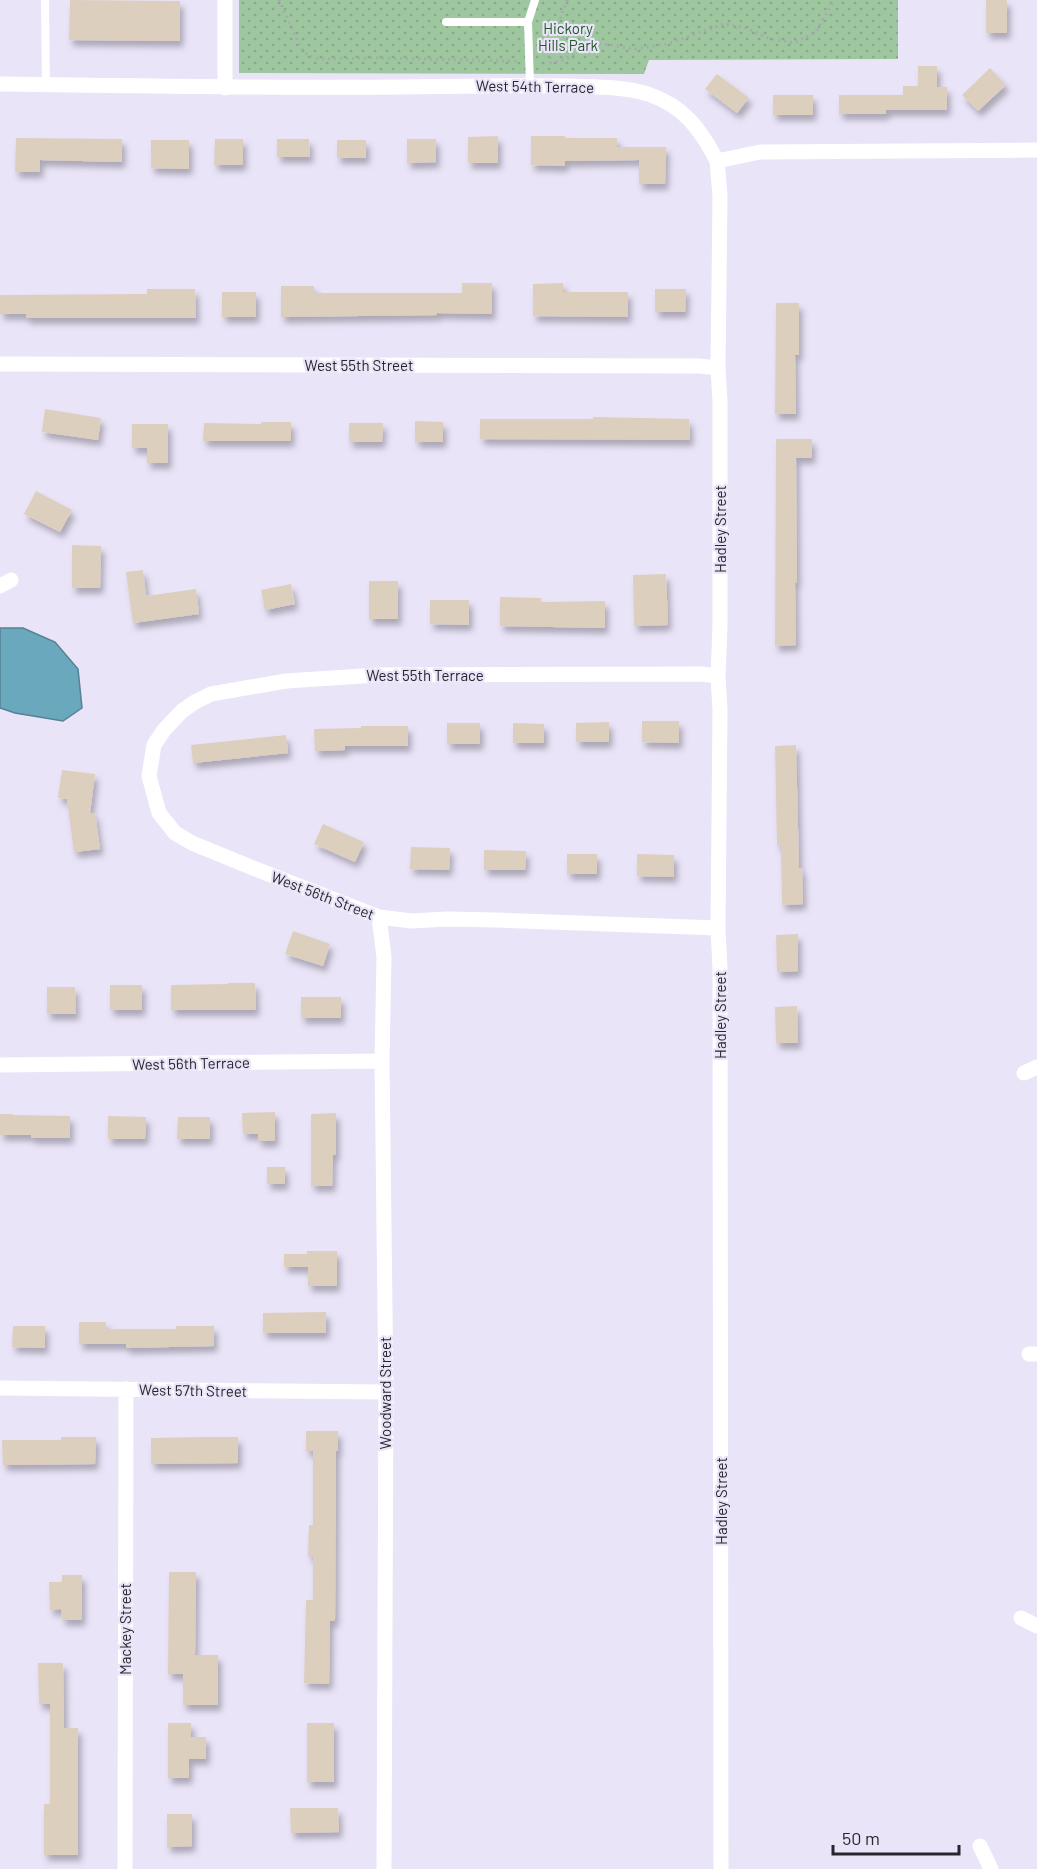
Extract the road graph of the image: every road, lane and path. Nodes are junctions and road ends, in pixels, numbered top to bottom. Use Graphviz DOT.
graph roads {
  1 [pos="45,0"];
  2 [pos="225,0"];
  3 [pos="279,0"];
  4 [pos="536,0"];
  5 [pos="567,0"];
  6 [pos="834,0"];
  7 [pos="446,21"];
  8 [pos="528,21"];
  9 [pos="516,61"];
  10 [pos="0,84"];
  11 [pos="46,85"];
  12 [pos="530,85"];
  13 [pos="225,88"];
  14 [pos="1037,150"];
  15 [pos="717,162"];
  16 [pos="0,364"];
  17 [pos="718,368"];
  18 [pos="718,676"];
  19 [pos="154,745"];
  20 [pos="380,916"];
  21 [pos="718,927"];
  22 [pos="382,1061"];
  23 [pos="0,1065"];
  24 [pos="0,1388"];
  25 [pos="126,1389"];
  26 [pos="386,1392"];
  27 [pos="1021,1618"];
  28 [pos="1037,1626"];
  29 [pos="980,1846"];
  30 [pos="125,1869"];
  31 [pos="384,1869"];
  32 [pos="722,1869"];
  33 [pos="991,1869"];
  1 -- 11 [label="lane"];
  2 -- 13 [label="street"];
  3 -- 9 [label="path"];
  4 -- 8 [label="lane"];
  5 -- 6 [label="path"];
  7 -- 8 [label="lane"];
  8 -- 12 [label="lane"];
  10 -- 11 [label="street, West 54th Terrace"];
  11 -- 13 [label="street, West 54th Terrace"];
  12 -- 13 [label="street, West 54th Terrace"];
  12 -- 15 [label="street, West 54th Terrace"];
  14 -- 15 [label="street"];
  15 -- 17 [label="street, Hadley Street"];
  16 -- 17 [label="street, West 55th Street"];
  17 -- 18 [label="street, Hadley Street"];
  18 -- 19 [label="street, West 55th Terrace"];
  18 -- 21 [label="street, Hadley Street"];
  19 -- 20 [label="street, West 56th Street"];
  20 -- 21 [label="street, West 56th Street"];
  20 -- 22 [label="street, Woodward Street"];
  21 -- 32 [label="street, Hadley Street"];
  22 -- 23 [label="street, West 56th Terrace"];
  22 -- 26 [label="street, Woodward Street"];
  24 -- 25 [label="street, West 57th Street"];
  25 -- 26 [label="street, West 57th Street"];
  25 -- 30 [label="street, Mackey Street"];
  26 -- 31 [label="street, Woodward Street"];
  27 -- 28 [label="street"];
  29 -- 33 [label="street"];
}
